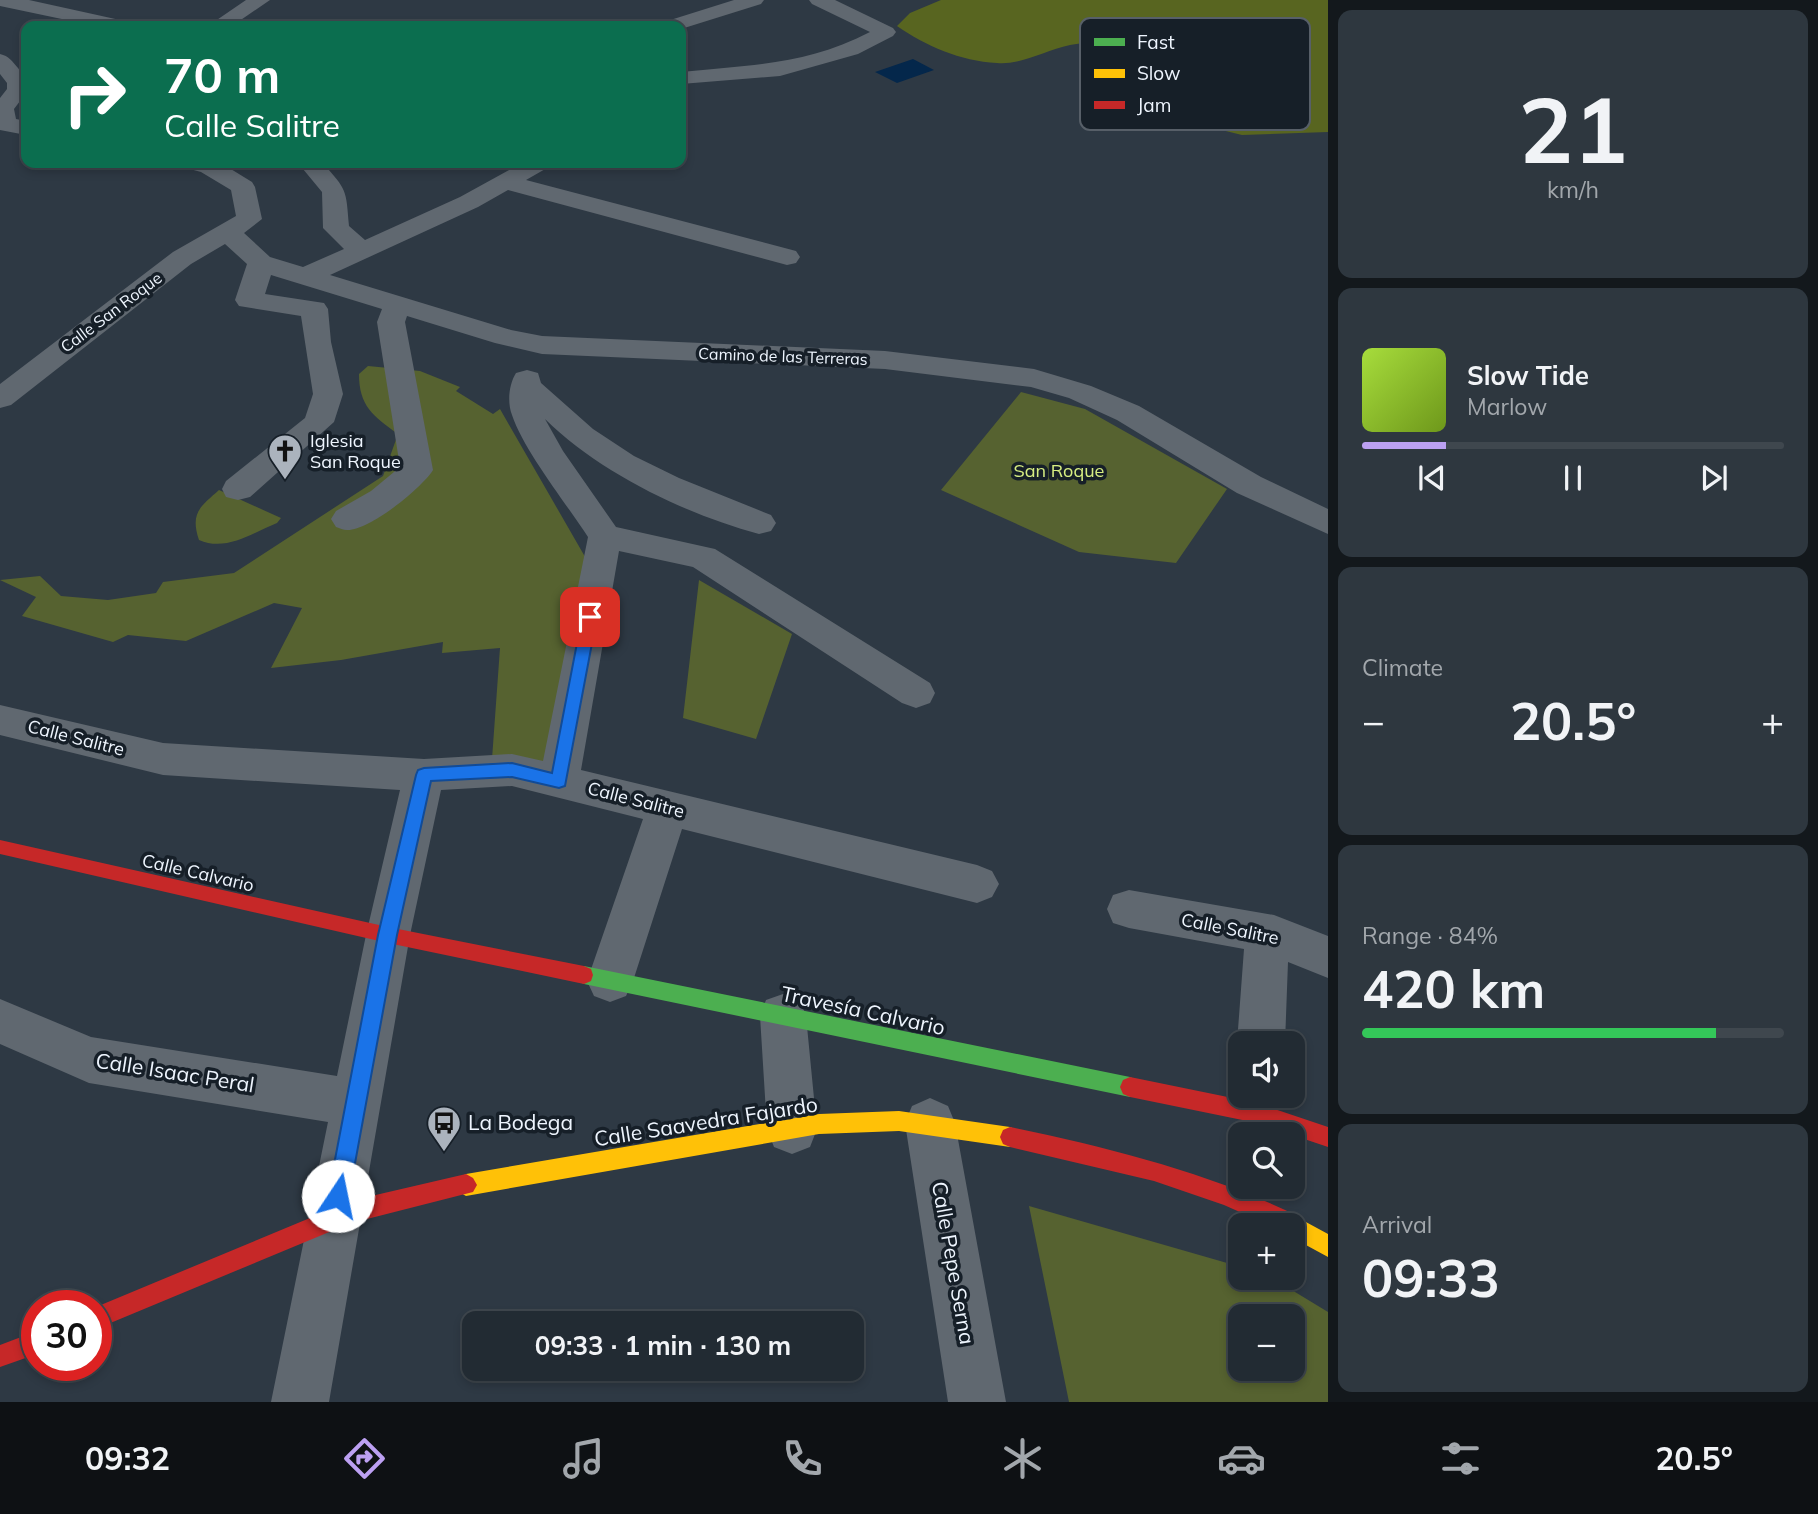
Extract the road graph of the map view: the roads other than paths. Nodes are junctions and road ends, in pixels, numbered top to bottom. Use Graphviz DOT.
graph roads {
  1 [pos="4,0"];
  2 [pos="260,0"];
  3 [pos="754,0"];
  4 [pos="819,0"];
  5 [pos="99,21"];
  6 [pos="226,21"];
  7 [pos="686,21"];
  8 [pos="0,60"];
  9 [pos="686,78"];
  10 [pos="21,127"];
  11 [pos="212,168"];
  12 [pos="314,168"];
  13 [pos="530,168"];
  14 [pos="505,182"];
  15 [pos="227,231"];
  16 [pos="362,251"];
  17 [pos="788,257"];
  18 [pos="261,263"];
  19 [pos="306,276"];
  20 [pos="398,304"];
  21 [pos="542,345"];
  22 [pos="0,370"];
  23 [pos="33,372"];
  24 [pos="526,386"];
  25 [pos="0,399"];
  26 [pos="238,489"];
  27 [pos="348,519"];
  28 [pos="759,523"];
  29 [pos="1328,523"];
  30 [pos="605,536"];
  31 [pos="916,693"];
  32 [pos="0,720"];
  33 [pos="424,775"];
  34 [pos="559,781"];
  35 [pos="668,808"];
  36 [pos="0,848"];
  37 [pos="977,884"];
  38 [pos="1129,909"];
  39 [pos="1267,934"];
  40 [pos="388,935"];
  41 [pos="1328,957"];
  42 [pos="610,981"];
  43 [pos="783,1016"];
  44 [pos="0,1021"];
  45 [pos="1262,1031"];
  46 [pos="1228,1098"];
  47 [pos="357,1103"];
  48 [pos="1266,1108"];
  49 [pos="930,1123"];
  50 [pos="792,1129"];
  51 [pos="1328,1137"];
  52 [pos="1266,1213"];
  53 [pos="334,1219"];
  54 [pos="1305,1233"];
  55 [pos="1328,1246"];
  56 [pos="112,1312"];
  57 [pos="21,1348"];
  58 [pos="0,1356"];
  59 [pos="300,1402"];
  60 [pos="977,1402"];
  1 -- 5 [label="street"];
  2 -- 6 [label="street"];
  3 -- 7 [label="street"];
  4 -- 9 [label="street"];
  8 -- 10 [label="street"];
  11 -- 15 [label="street, Calle San Roque"];
  12 -- 16 [label="street"];
  13 -- 14 [label="street"];
  14 -- 16 [label="street"];
  14 -- 17 [label="street"];
  15 -- 18 [label="street, Camino de las Terreras"];
  15 -- 23 [label="street, Calle San Roque"];
  16 -- 19 [label="street"];
  18 -- 19 [label="street, Camino de las Terreras"];
  18 -- 26 [label="street"];
  19 -- 20 [label="street, Camino de las Terreras"];
  20 -- 21 [label="street, Camino de las Terreras"];
  20 -- 27 [label="street"];
  21 -- 24 [label="street"];
  21 -- 29 [label="street, Camino de las Terreras"];
  22 -- 23 [label="street"];
  23 -- 25 [label="street, Calle San Roque"];
  24 -- 28 [label="street"];
  24 -- 30 [label="street"];
  30 -- 31 [label="street"];
  30 -- 34 [label="street"];
  32 -- 33 [label="street, Calle Salitre"];
  33 -- 34 [label="street, Calle Salitre"];
  33 -- 40 [label="street"];
  34 -- 35 [label="street, Calle Salitre"];
  35 -- 37 [label="street, Calle Salitre"];
  35 -- 42 [label="street"];
  36 -- 40 [label="street, Calle Calvario"];
  38 -- 39 [label="street, Calle Salitre"];
  39 -- 41 [label="street, Calle Salitre"];
  39 -- 45 [label="street"];
  40 -- 42 [label="street, Travesía Calvario"];
  40 -- 47 [label="street"];
  42 -- 43 [label="street, Travesía Calvario"];
  43 -- 46 [label="street, Travesía Calvario"];
  43 -- 50 [label="street"];
  44 -- 47 [label="street, Calle Isaac Peral"];
  47 -- 53 [label="street"];
  48 -- 51 [label="street, Travesía Calvario"];
  49 -- 50 [label="street, Calle Saavedra Fajardo"];
  49 -- 52 [label="street, Calle Saavedra Fajardo"];
  49 -- 60 [label="street, Calle Pepe Serna"];
  50 -- 53 [label="street, Calle Saavedra Fajardo"];
  53 -- 56 [label="street, Calle Saavedra Fajardo"];
  53 -- 59 [label="street"];
  54 -- 55 [label="street, Calle Saavedra Fajardo"];
  57 -- 58 [label="street"];
}
